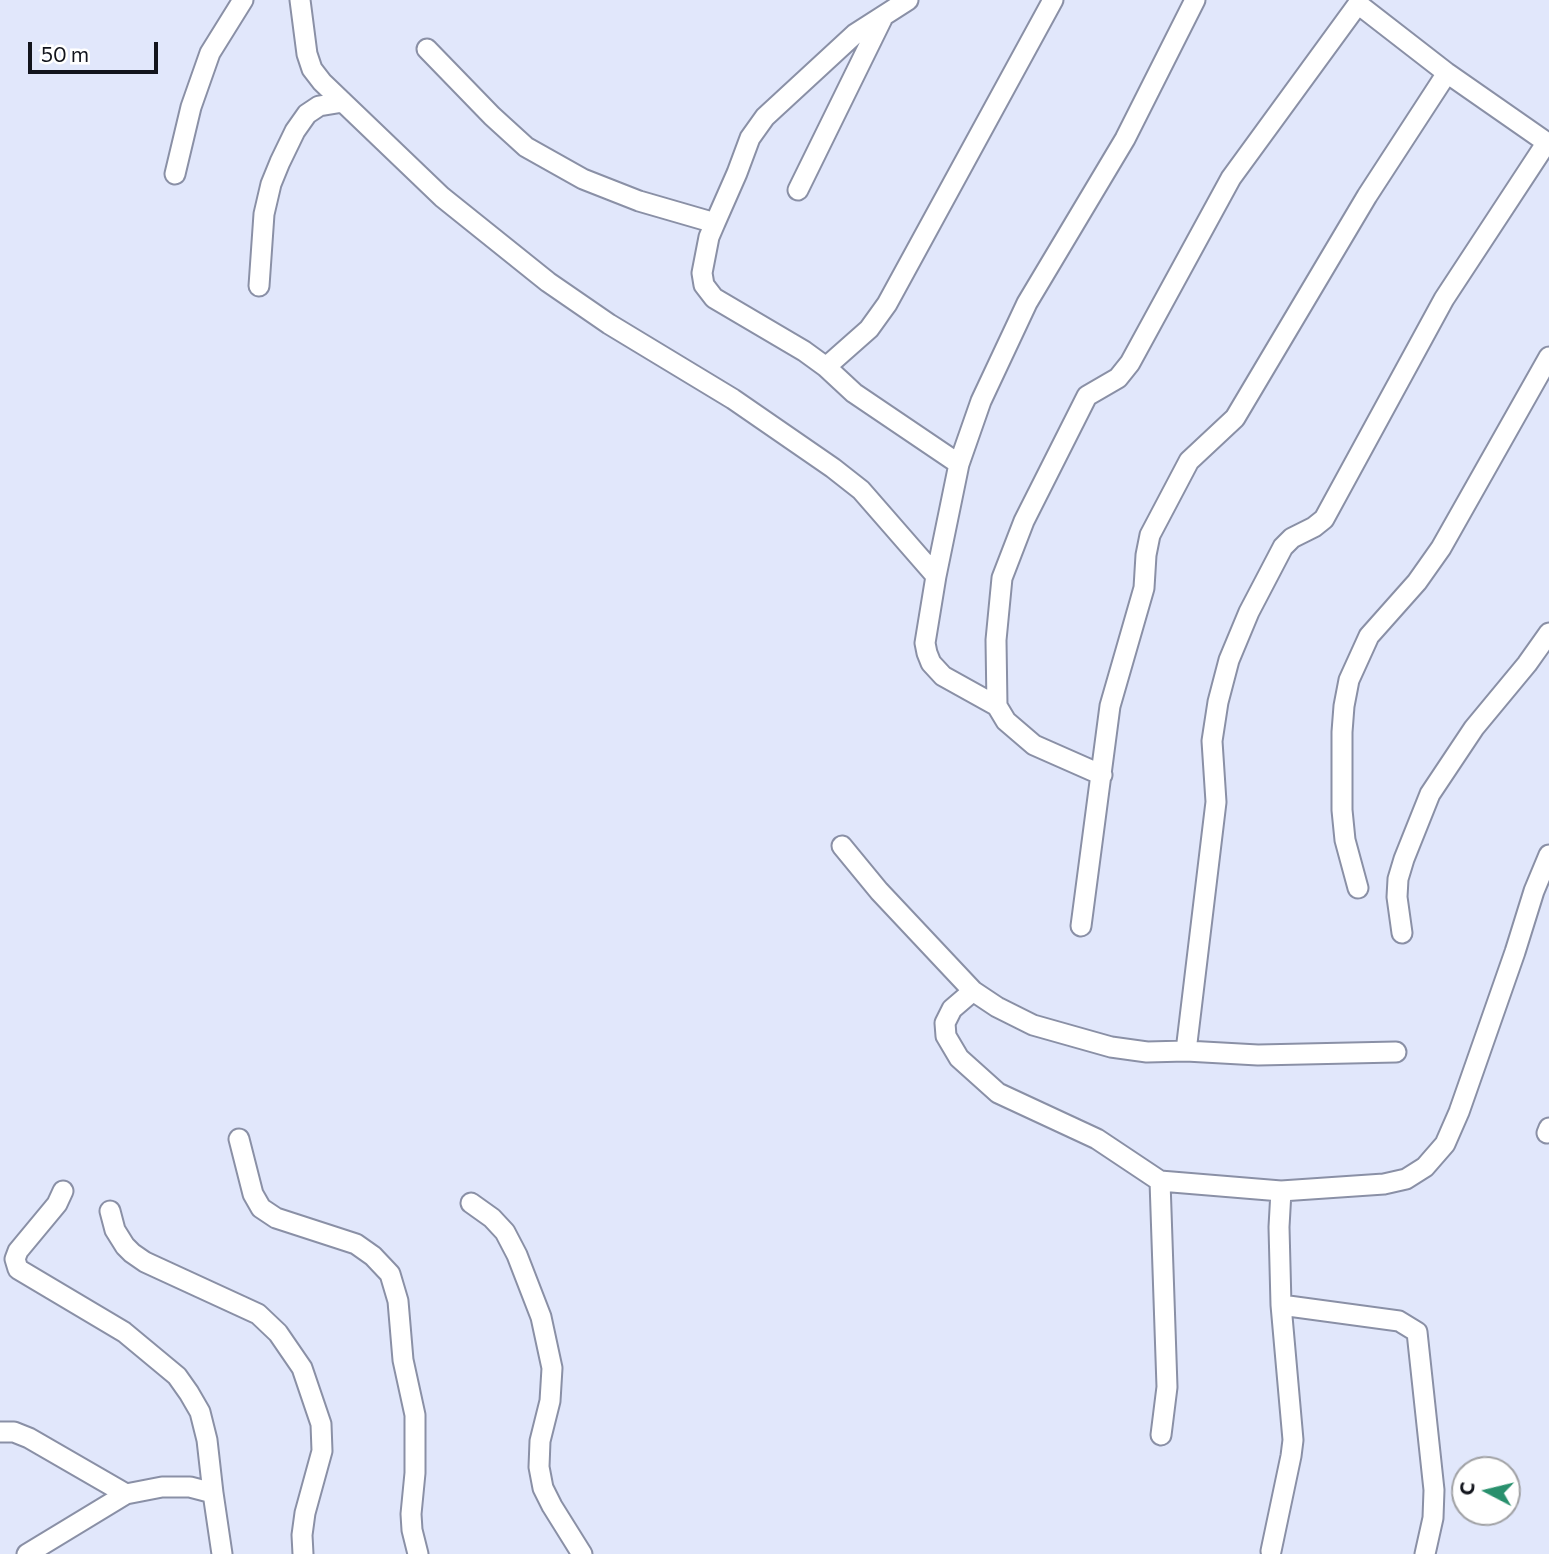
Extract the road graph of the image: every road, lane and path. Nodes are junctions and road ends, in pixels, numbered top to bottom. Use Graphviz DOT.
graph roads {
  1 [pos="243,0"];
  2 [pos="300,0"];
  3 [pos="908,0"];
  4 [pos="1053,0"];
  5 [pos="1195,0"];
  6 [pos="1357,2"];
  7 [pos="883,17"];
  8 [pos="427,49"];
  9 [pos="1447,73"];
  10 [pos="343,102"];
  11 [pos="1548,143"];
  12 [pos="175,174"];
  13 [pos="798,190"];
  14 [pos="715,223"];
  15 [pos="260,286"];
  16 [pos="1549,357"];
  17 [pos="826,367"];
  18 [pos="959,464"];
  19 [pos="936,576"];
  20 [pos="1549,633"];
  21 [pos="998,706"];
  22 [pos="1102,775"];
  23 [pos="842,846"];
  24 [pos="1549,855"];
  25 [pos="1358,888"];
  26 [pos="1081,926"];
  27 [pos="1402,933"];
  28 [pos="973,991"];
  29 [pos="1186,1051"];
  30 [pos="1396,1052"];
  31 [pos="239,1139"];
  32 [pos="1160,1181"];
  33 [pos="63,1191"];
  34 [pos="1281,1191"];
  35 [pos="471,1203"];
  36 [pos="110,1211"];
  37 [pos="1281,1305"];
  38 [pos="0,1432"];
  39 [pos="1161,1436"];
  40 [pos="213,1493"];
  41 [pos="127,1494"];
  42 [pos="1270,1551"];
  43 [pos="27,1554"];
  44 [pos="222,1554"];
  45 [pos="303,1554"];
  46 [pos="418,1554"];
  47 [pos="582,1554"];
  48 [pos="1424,1554"];
  1 -- 12 [label="street"];
  2 -- 10 [label="street"];
  3 -- 7 [label="street"];
  4 -- 17 [label="street"];
  5 -- 18 [label="street"];
  6 -- 9 [label="street"];
  6 -- 21 [label="street"];
  7 -- 13 [label="street"];
  7 -- 14 [label="street"];
  8 -- 14 [label="street"];
  9 -- 11 [label="street"];
  9 -- 22 [label="street"];
  10 -- 15 [label="street"];
  10 -- 19 [label="street"];
  11 -- 29 [label="street"];
  14 -- 17 [label="street"];
  16 -- 25 [label="street"];
  17 -- 18 [label="street"];
  18 -- 19 [label="street"];
  19 -- 21 [label="street"];
  20 -- 27 [label="street"];
  21 -- 22 [label="street"];
  22 -- 26 [label="street"];
  23 -- 28 [label="street"];
  24 -- 34 [label="street"];
  28 -- 29 [label="street"];
  28 -- 32 [label="street"];
  29 -- 30 [label="street"];
  31 -- 46 [label="street"];
  32 -- 34 [label="street"];
  32 -- 39 [label="street"];
  33 -- 40 [label="street"];
  34 -- 37 [label="street"];
  35 -- 47 [label="street"];
  36 -- 45 [label="street"];
  37 -- 42 [label="street"];
  37 -- 48 [label="street"];
  38 -- 41 [label="street"];
  40 -- 41 [label="street"];
  40 -- 44 [label="street"];
  41 -- 43 [label="street"];
}
